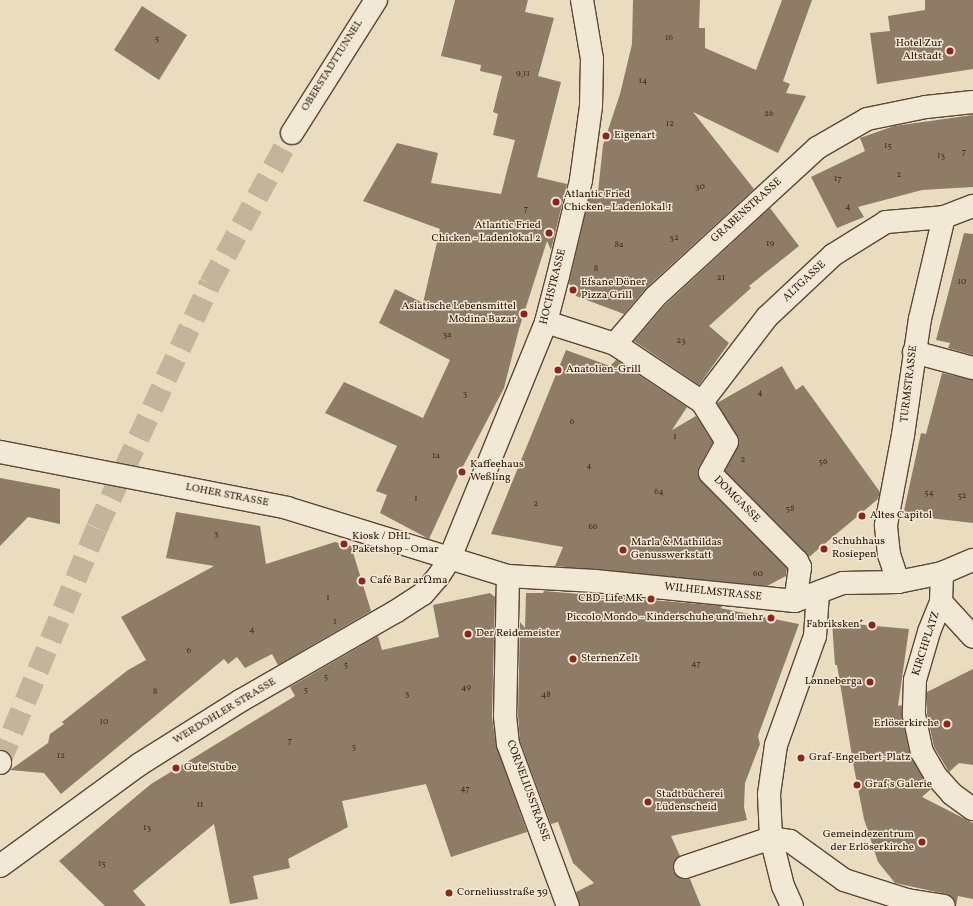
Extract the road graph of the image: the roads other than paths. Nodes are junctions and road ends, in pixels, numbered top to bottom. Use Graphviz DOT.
graph roads {
  1 [pos="376,0"];
  2 [pos="582,0"];
  3 [pos="973,102"];
  4 [pos="292,133"];
  5 [pos="973,206"];
  6 [pos="944,217"];
  7 [pos="546,322"];
  8 [pos="615,344"];
  9 [pos="914,352"];
  10 [pos="973,368"];
  11 [pos="702,402"];
  12 [pos="0,452"];
  13 [pos="449,560"];
  14 [pos="973,560"];
  15 [pos="942,573"];
  16 [pos="508,576"];
  17 [pos="898,582"];
  18 [pos="818,593"];
  19 [pos="795,601"];
  20 [pos="941,602"];
  21 [pos="973,637"];
  22 [pos="973,809"];
  23 [pos="771,838"];
  24 [pos="0,866"];
  25 [pos="685,867"];
  26 [pos="565,897"];
  27 [pos="792,906"];
  28 [pos="944,906"];
  1 -- 4 [label="street, OBERSTADTTUNNEL"];
  2 -- 7 [label="street, HOCHSTRASSE"];
  3 -- 8 [label="street, GRABENSTRASSE"];
  5 -- 6 [label="street"];
  6 -- 9 [label="street, TURMSTRASSE"];
  6 -- 11 [label="street, ALTGASSE"];
  7 -- 8 [label="street"];
  7 -- 13 [label="street, HOCHSTRASSE"];
  8 -- 11 [label="street, DOMGASSE"];
  9 -- 10 [label="street"];
  9 -- 17 [label="street, TURMSTRASSE"];
  11 -- 19 [label="street, DOMGASSE"];
  12 -- 13 [label="street, LOHER STRASSE"];
  13 -- 16 [label="street, WILHELMSTRASSE"];
  13 -- 24 [label="street, WERDOHLER STRASSE"];
  14 -- 15 [label="street, WILHELMSTRASSE"];
  15 -- 17 [label="street, WILHELMSTRASSE"];
  15 -- 20 [label="street, KIRCHPLATZ"];
  16 -- 19 [label="street, WILHELMSTRASSE"];
  16 -- 26 [label="street, CORNELIUSSTRASSE"];
  17 -- 18 [label="street, WILHELMSTRASSE"];
  18 -- 19 [label="street, WILHELMSTRASSE"];
  18 -- 23 [label="street"];
  20 -- 21 [label="street, KIRCHPLATZ"];
  20 -- 22 [label="street, KIRCHPLATZ"];
  23 -- 25 [label="street"];
  23 -- 27 [label="street"];
  23 -- 28 [label="street"];
}
